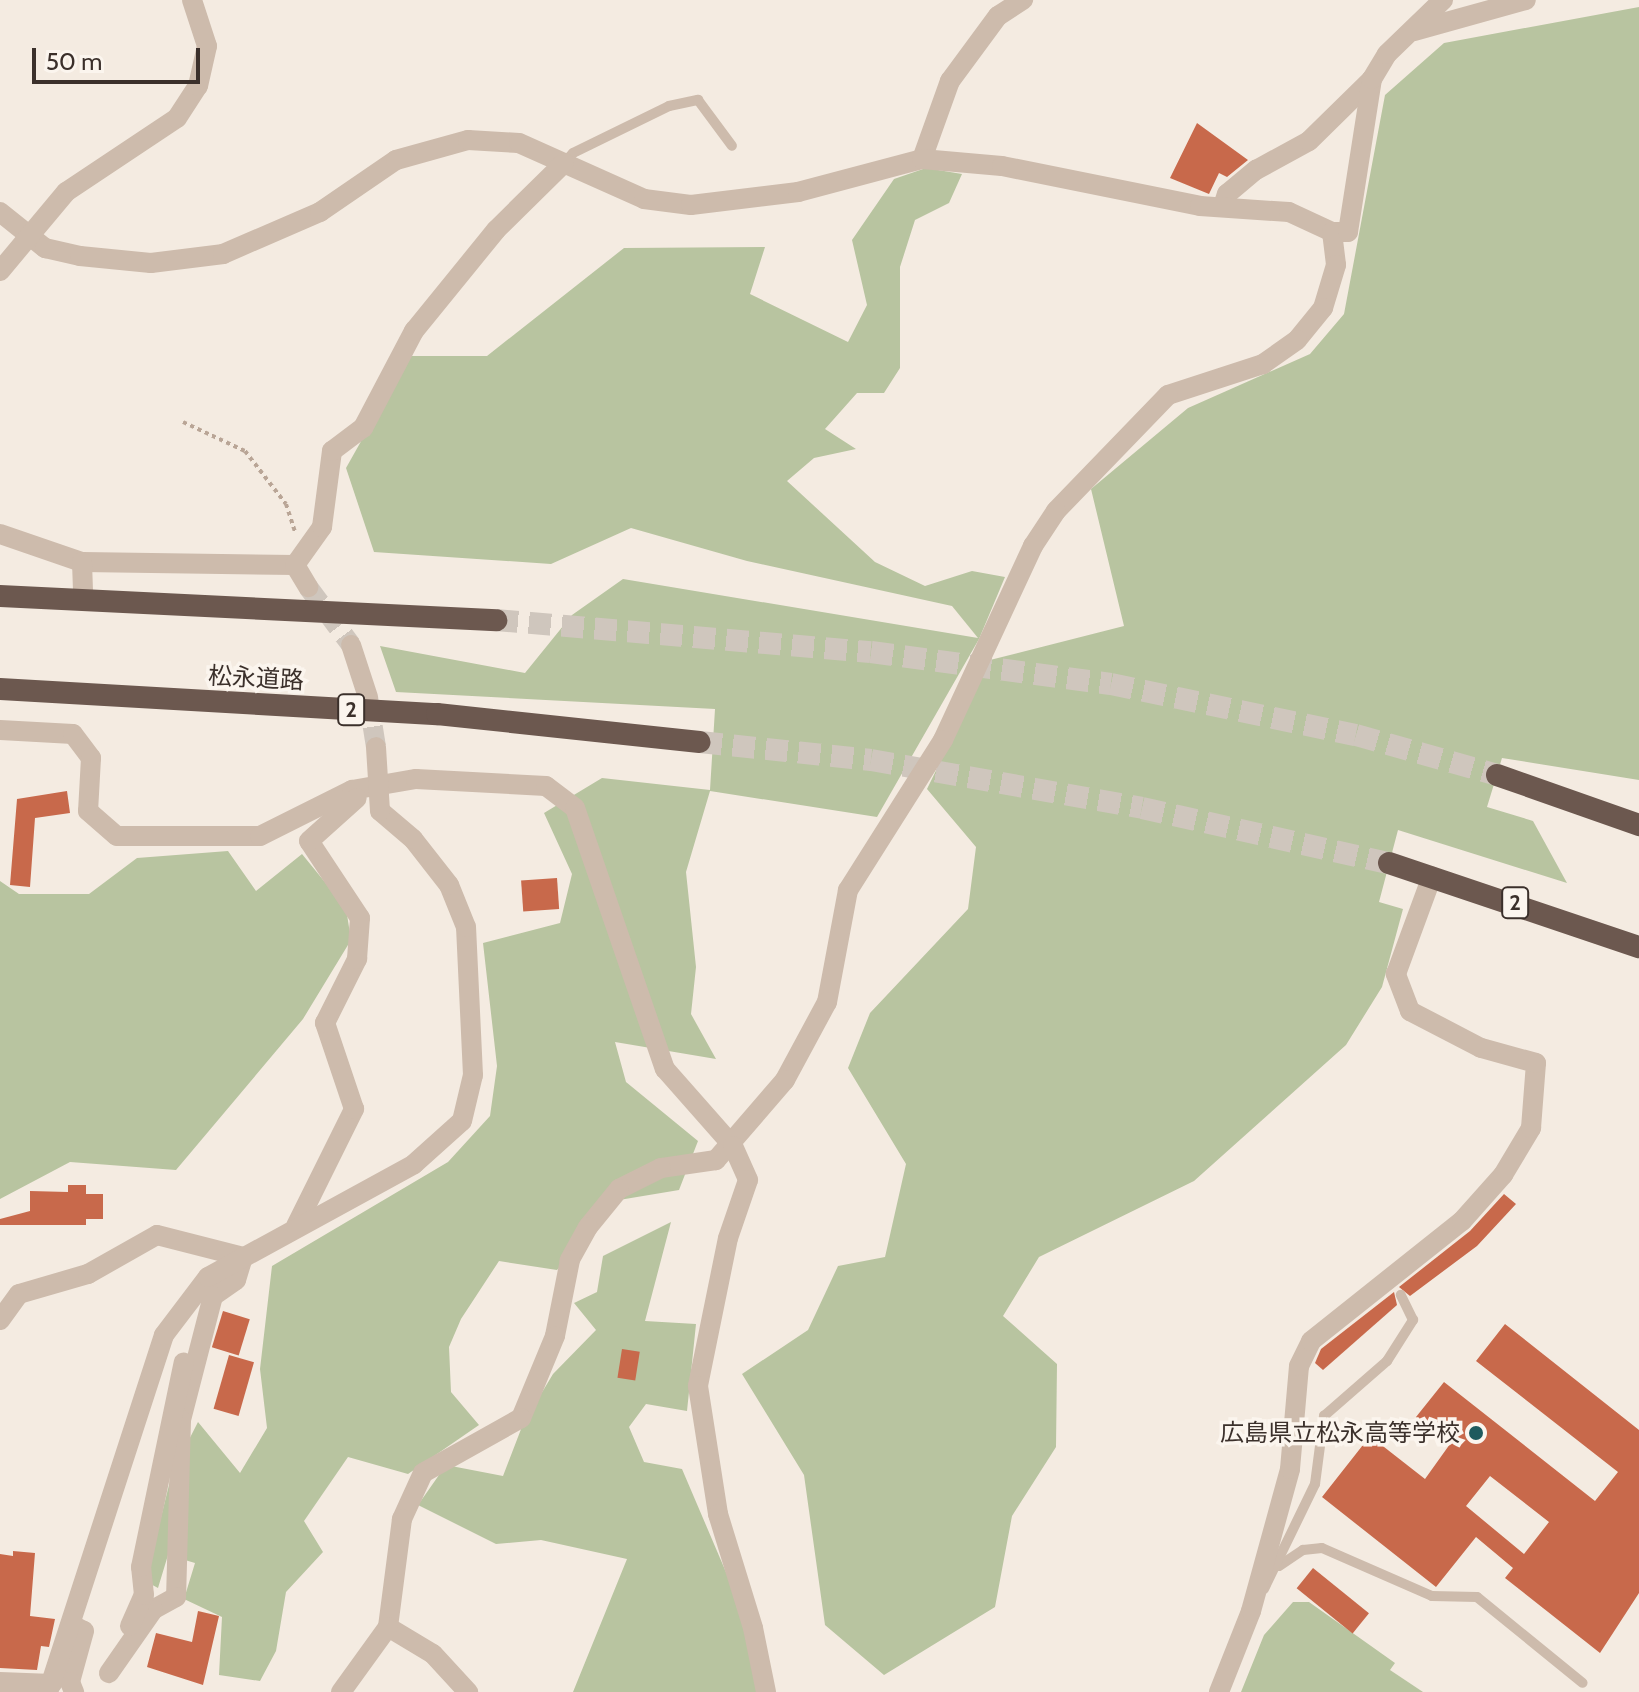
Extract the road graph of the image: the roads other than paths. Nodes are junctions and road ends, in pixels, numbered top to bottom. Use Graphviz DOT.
graph roads {
  1 [pos="192,0"];
  2 [pos="1023,0"];
  3 [pos="1443,0"];
  4 [pos="1526,0"];
  5 [pos="1410,32"];
  6 [pos="1372,79"];
  7 [pos="732,146"];
  8 [pos="922,159"];
  9 [pos="564,163"];
  10 [pos="1223,206"];
  11 [pos="0,212"];
  12 [pos="1332,232"];
  13 [pos="26,234"];
  14 [pos="0,271"];
  15 [pos="0,534"];
  16 [pos="82,562"];
  17 [pos="295,565"];
  18 [pos="308,587"];
  19 [pos="0,596"];
  20 [pos="83,598"];
  21 [pos="496,620"];
  22 [pos="351,645"];
  23 [pos="0,689"];
  24 [pos="368,697"];
  25 [pos="0,730"];
  26 [pos="700,742"];
  27 [pos="376,747"];
  28 [pos="1497,775"];
  29 [pos="375,788"];
  30 [pos="1639,825"];
  31 [pos="1389,863"];
  32 [pos="1432,876"];
  33 [pos="1639,947"];
  34 [pos="733,1146"];
  35 [pos="296,1226"];
  36 [pos="243,1257"];
  37 [pos="1401,1295"];
  38 [pos="183,1309"];
  39 [pos="0,1320"];
  40 [pos="1276,1569"];
  41 [pos="1251,1611"];
  42 [pos="72,1625"];
  43 [pos="388,1627"];
  44 [pos="109,1673"];
  45 [pos="0,1682"];
  46 [pos="1583,1683"];
  47 [pos="50,1688"];
  48 [pos="74,1692"];
  49 [pos="100,1692"];
  50 [pos="341,1692"];
  51 [pos="468,1692"];
  52 [pos="766,1692"];
  53 [pos="1219,1692"];
  1 -- 13 [label="street"];
  2 -- 8 [label="street"];
  3 -- 5 [label="street"];
  4 -- 5 [label="street"];
  5 -- 6 [label="street"];
  6 -- 10 [label="street"];
  6 -- 12 [label="street"];
  7 -- 9 [label="lane"];
  8 -- 9 [label="street"];
  8 -- 10 [label="street"];
  9 -- 13 [label="street"];
  9 -- 17 [label="street"];
  10 -- 12 [label="street"];
  11 -- 13 [label="street"];
  12 -- 34 [label="street"];
  13 -- 14 [label="street"];
  15 -- 16 [label="street"];
  16 -- 17 [label="street"];
  16 -- 20 [label="street"];
  17 -- 18 [label="street"];
  19 -- 20 [label="highway"];
  20 -- 21 [label="highway"];
  22 -- 24 [label="street"];
  23 -- 26 [label="highway, 松永道路 / 2"];
  25 -- 29 [label="street"];
  27 -- 29 [label="street"];
  28 -- 30 [label="highway"];
  29 -- 34 [label="street"];
  29 -- 35 [label="street"];
  29 -- 35 [label="street"];
  31 -- 32 [label="highway, 2"];
  32 -- 33 [label="highway, 2"];
  32 -- 41 [label="street"];
  34 -- 43 [label="street"];
  34 -- 52 [label="street"];
  35 -- 36 [label="street"];
  36 -- 38 [label="street"];
  36 -- 39 [label="street"];
  36 -- 44 [label="street"];
  37 -- 40 [label="lane"];
  38 -- 42 [label="street"];
  38 -- 44 [label="street"];
  40 -- 41 [label="lane"];
  40 -- 46 [label="lane"];
  41 -- 53 [label="street"];
  42 -- 47 [label="street"];
  42 -- 48 [label="street"];
  43 -- 50 [label="street"];
  43 -- 51 [label="street"];
  44 -- 49 [label="street"];
  45 -- 47 [label="street"];
}
